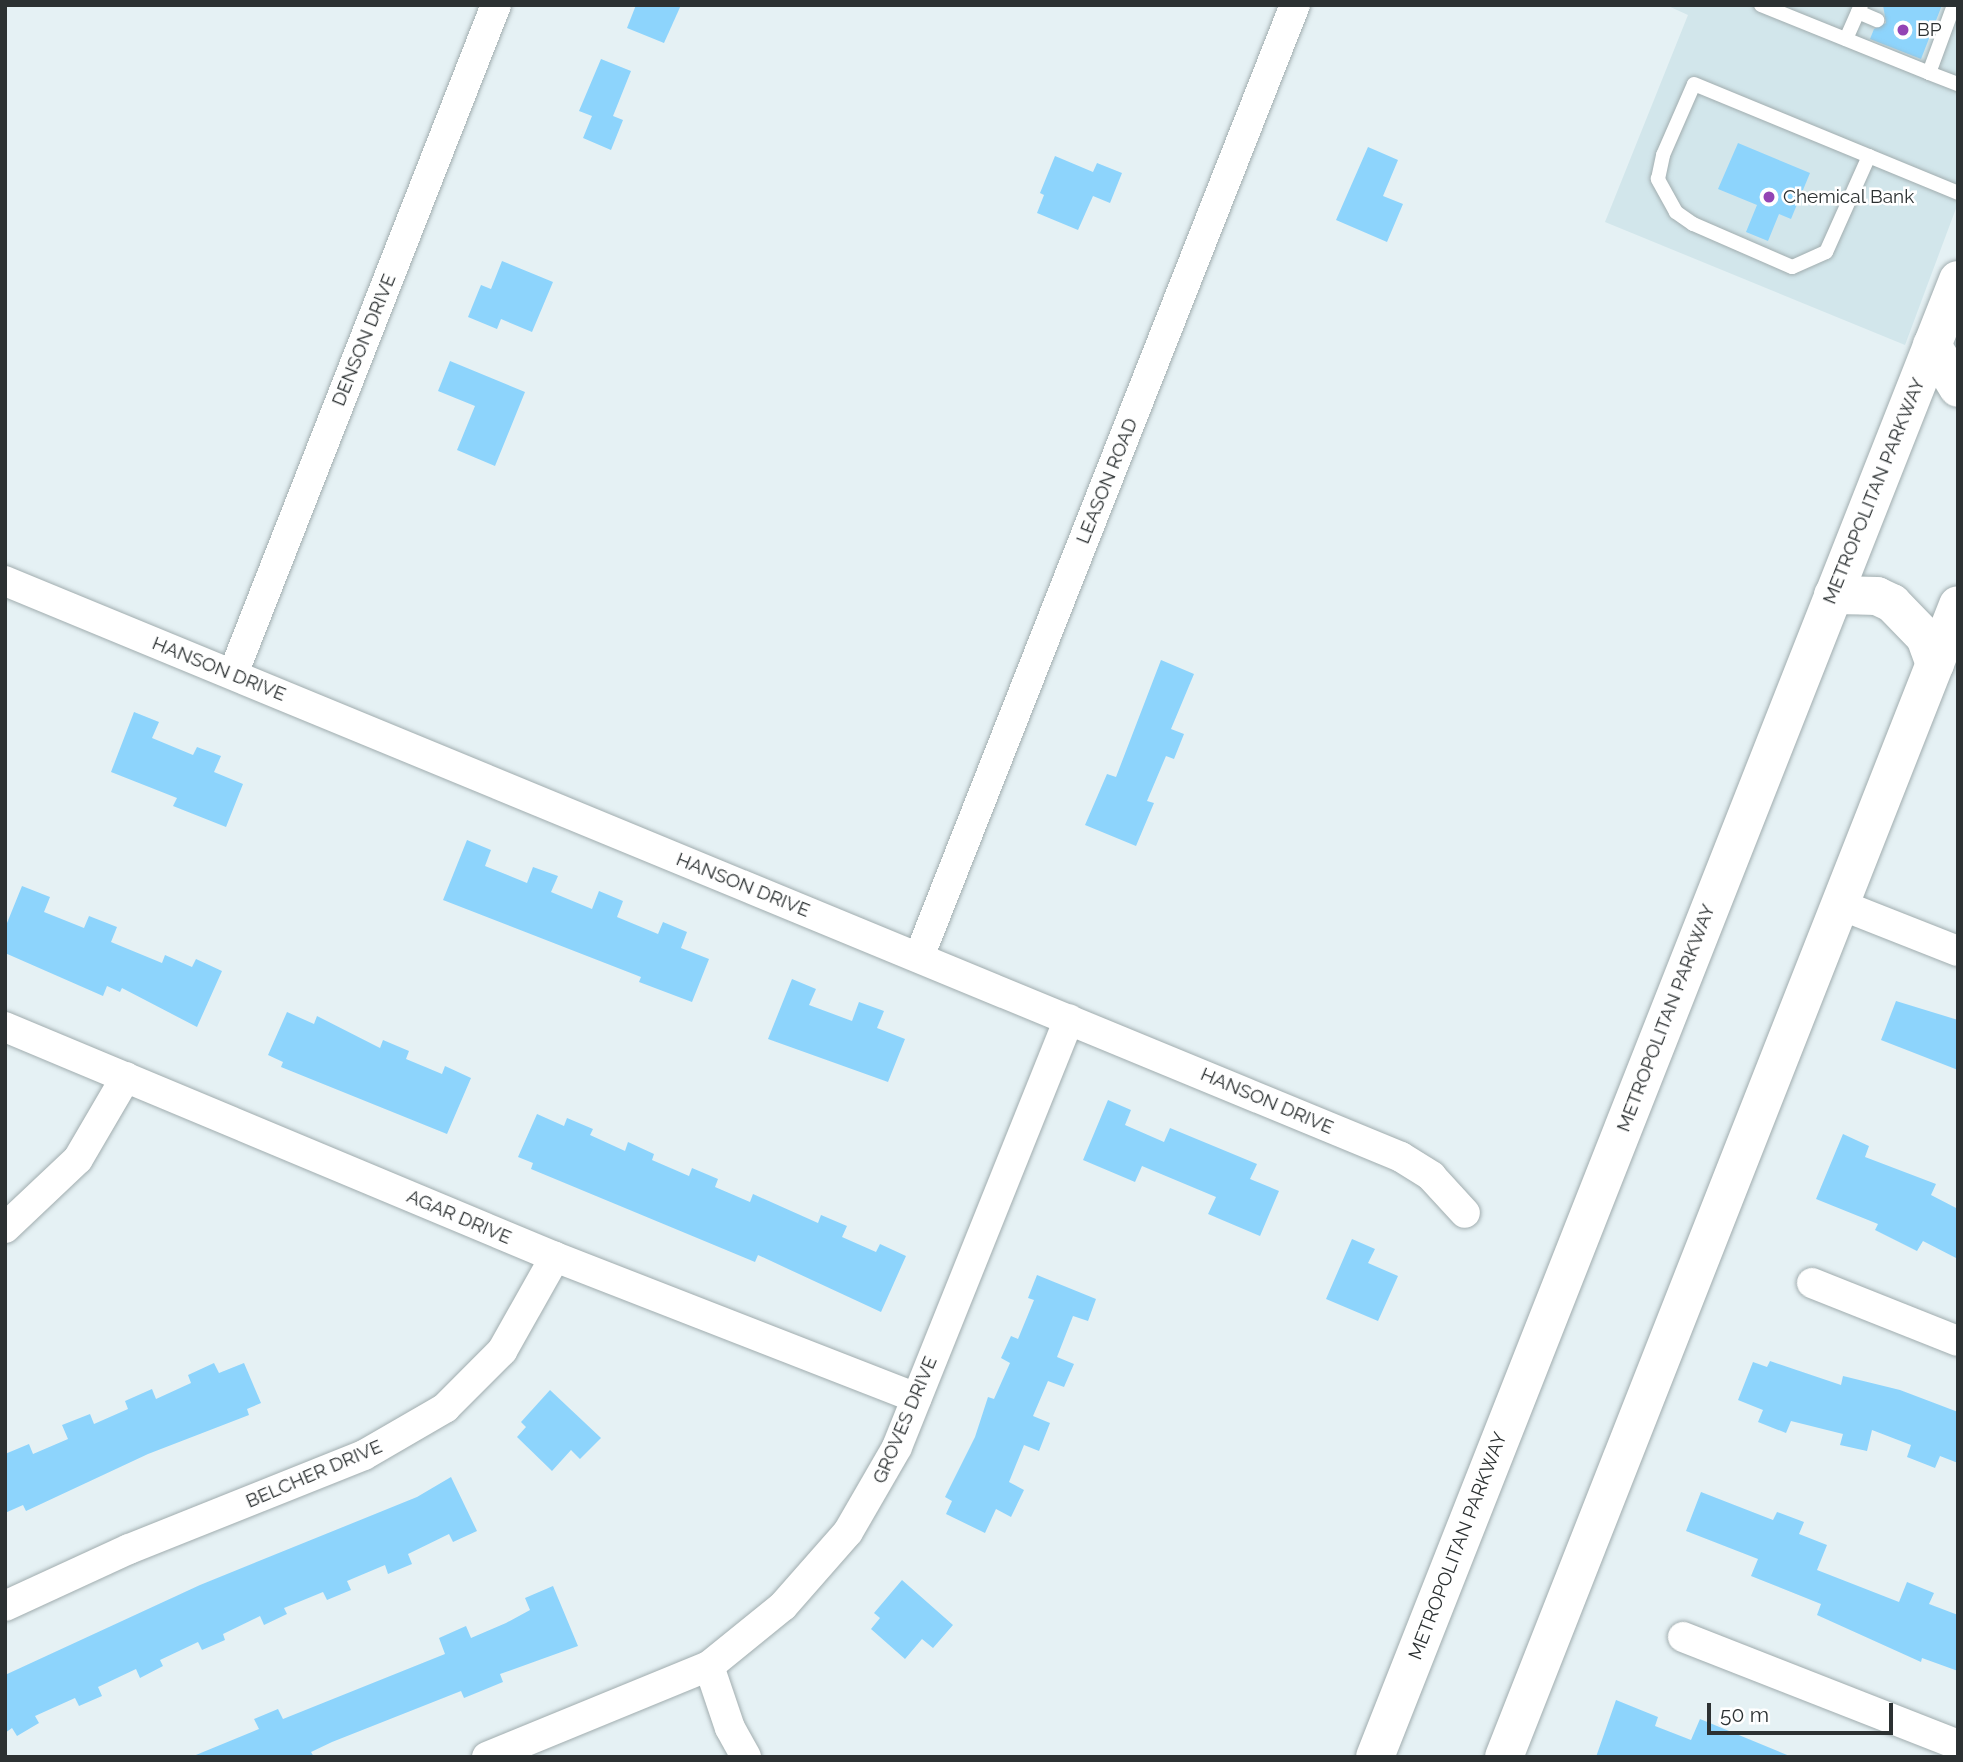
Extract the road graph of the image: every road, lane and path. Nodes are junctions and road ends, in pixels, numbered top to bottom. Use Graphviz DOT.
graph roads {
  1 [pos="496,5"];
  2 [pos="1295,5"];
  3 [pos="1760,5"];
  4 [pos="1954,5"];
  5 [pos="1859,9"];
  6 [pos="1877,20"];
  7 [pos="1846,39"];
  8 [pos="1929,73"];
  9 [pos="1958,84"];
  10 [pos="1869,156"];
  11 [pos="1958,193"];
  12 [pos="1958,280"];
  13 [pos="1932,345"];
  14 [pos="1958,387"];
  15 [pos="5,581"];
  16 [pos="1833,595"];
  17 [pos="1958,606"];
  18 [pos="1935,664"];
  19 [pos="233,674"];
  20 [pos="1840,905"];
  21 [pos="1958,951"];
  22 [pos="919,957"];
  23 [pos="1069,1019"];
  24 [pos="5,1027"];
  25 [pos="126,1077"];
  26 [pos="1465,1213"];
  27 [pos="5,1228"];
  28 [pos="555,1257"];
  29 [pos="1812,1283"];
  30 [pos="1958,1341"];
  31 [pos="916,1398"];
  32 [pos="5,1606"];
  33 [pos="1684,1637"];
  34 [pos="709,1666"];
  35 [pos="1958,1745"];
  36 [pos="487,1757"];
  37 [pos="746,1757"];
  38 [pos="1375,1757"];
  39 [pos="1504,1757"];
  1 -- 19 [label="street, DENSON DRIVE"];
  2 -- 22 [label="street, LEASON ROAD"];
  3 -- 7 [label="lane"];
  4 -- 8 [label="lane"];
  5 -- 6 [label="lane"];
  5 -- 7 [label="lane"];
  7 -- 8 [label="lane"];
  8 -- 9 [label="lane"];
  10 -- 10 [label="lane"];
  10 -- 11 [label="lane"];
  12 -- 13 [label="main road, METROPOLITAN PARKWAY"];
  13 -- 14 [label="main road"];
  13 -- 16 [label="main road, METROPOLITAN PARKWAY"];
  15 -- 19 [label="street, HANSON DRIVE"];
  16 -- 18 [label="main road"];
  16 -- 38 [label="main road, METROPOLITAN PARKWAY"];
  17 -- 18 [label="main road"];
  18 -- 20 [label="main road"];
  19 -- 22 [label="street, HANSON DRIVE"];
  20 -- 21 [label="street"];
  20 -- 39 [label="main road"];
  22 -- 23 [label="street, HANSON DRIVE"];
  23 -- 26 [label="street, HANSON DRIVE"];
  23 -- 31 [label="street, GROVES DRIVE"];
  24 -- 25 [label="street, AGAR DRIVE"];
  25 -- 27 [label="street"];
  25 -- 28 [label="street, AGAR DRIVE"];
  28 -- 31 [label="street, AGAR DRIVE"];
  28 -- 32 [label="street, BELCHER DRIVE"];
  29 -- 30 [label="street"];
  31 -- 34 [label="street, GROVES DRIVE"];
  33 -- 35 [label="street"];
  34 -- 36 [label="street, GROVES DRIVE"];
  34 -- 37 [label="street"];
}
